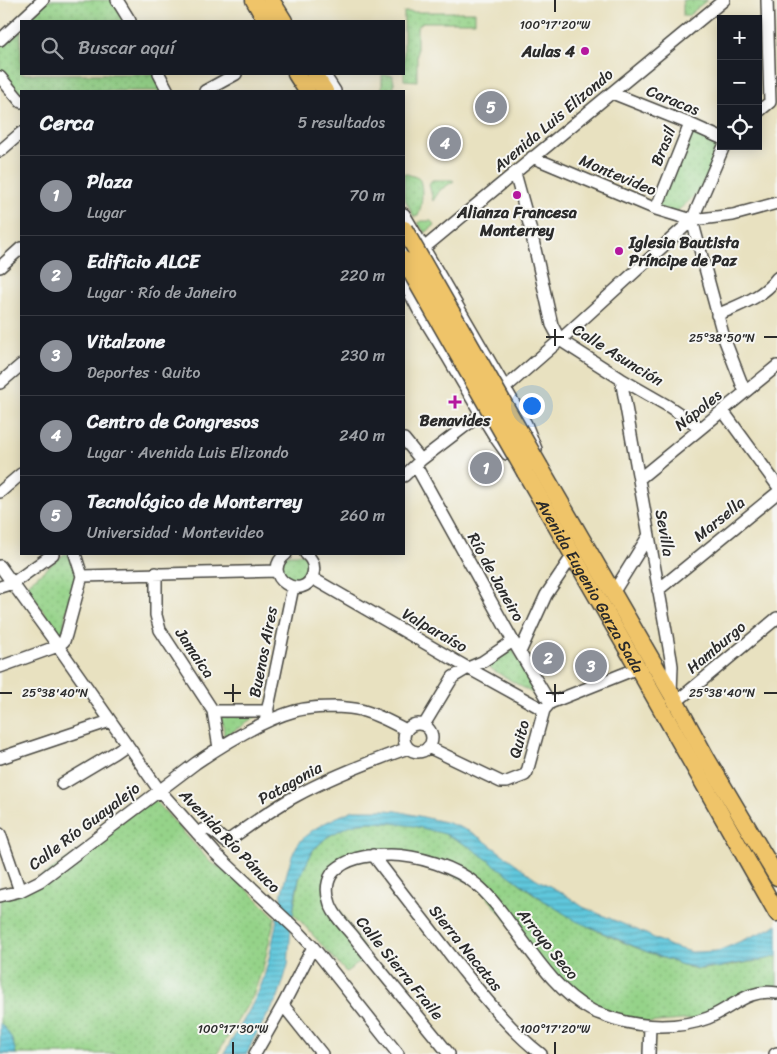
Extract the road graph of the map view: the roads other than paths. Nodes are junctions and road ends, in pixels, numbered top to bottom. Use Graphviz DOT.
graph roads {
  1 [pos="43,0"];
  2 [pos="118,0"];
  3 [pos="254,0"];
  4 [pos="272,0"];
  5 [pos="724,0"];
  6 [pos="767,0"];
  7 [pos="22,20"];
  8 [pos="129,20"];
  9 [pos="265,20"];
  10 [pos="283,20"];
  11 [pos="20,21"];
  12 [pos="772,38"];
  13 [pos="0,40"];
  14 [pos="160,75"];
  15 [pos="234,75"];
  16 [pos="295,75"];
  17 [pos="296,75"];
  18 [pos="315,75"];
  19 [pos="325,75"];
  20 [pos="0,77"];
  21 [pos="167,90"];
  22 [pos="207,90"];
  23 [pos="297,90"];
  24 [pos="306,90"];
  25 [pos="324,90"];
  26 [pos="335,90"];
  27 [pos="612,93"];
  28 [pos="20,101"];
  29 [pos="774,106"];
  30 [pos="762,110"];
  31 [pos="690,124"];
  32 [pos="20,133"];
  33 [pos="717,136"];
  34 [pos="722,150"];
  35 [pos="0,151"];
  36 [pos="532,157"];
  37 [pos="515,173"];
  38 [pos="777,203"];
  39 [pos="656,209"];
  40 [pos="692,220"];
  41 [pos="405,224"];
  42 [pos="405,225"];
  43 [pos="424,248"];
  44 [pos="20,249"];
  45 [pos="405,262"];
  46 [pos="405,264"];
  47 [pos="0,267"];
  48 [pos="777,278"];
  49 [pos="405,284"];
  50 [pos="448,289"];
  51 [pos="418,309"];
  52 [pos="717,315"];
  53 [pos="560,340"];
  54 [pos="20,366"];
  55 [pos="777,366"];
  56 [pos="620,379"];
  57 [pos="0,383"];
  58 [pos="505,388"];
  59 [pos="745,392"];
  60 [pos="723,411"];
  61 [pos="481,414"];
  62 [pos="701,428"];
  63 [pos="405,443"];
  64 [pos="418,463"];
  65 [pos="533,471"];
  66 [pos="405,474"];
  67 [pos="20,475"];
  68 [pos="639,480"];
  69 [pos="777,484"];
  70 [pos="0,492"];
  71 [pos="777,493"];
  72 [pos="649,535"];
  73 [pos="52,555"];
  74 [pos="74,555"];
  75 [pos="284,555"];
  76 [pos="311,555"];
  77 [pos="573,555"];
  78 [pos="0,566"];
  79 [pos="277,571"];
  80 [pos="156,573"];
  81 [pos="82,576"];
  82 [pos="312,578"];
  83 [pos="13,583"];
  84 [pos="0,587"];
  85 [pos="293,587"];
  86 [pos="658,590"];
  87 [pos="613,592"];
  88 [pos="777,618"];
  89 [pos="513,640"];
  90 [pos="58,646"];
  91 [pos="520,652"];
  92 [pos="0,668"];
  93 [pos="468,668"];
  94 [pos="638,668"];
  95 [pos="674,697"];
  96 [pos="547,706"];
  97 [pos="214,711"];
  98 [pos="267,717"];
  99 [pos="110,721"];
  100 [pos="424,725"];
  101 [pos="406,730"];
  102 [pos="127,744"];
  103 [pos="428,747"];
  104 [pos="219,748"];
  105 [pos="408,748"];
  106 [pos="0,758"];
  107 [pos="62,784"];
  108 [pos="159,790"];
  109 [pos="197,833"];
  110 [pos="0,834"];
  111 [pos="373,855"];
  112 [pos="777,877"];
  113 [pos="20,891"];
  114 [pos="0,896"];
  115 [pos="328,900"];
  116 [pos="775,909"];
  117 [pos="313,947"];
  118 [pos="777,993"];
  119 [pos="283,1005"];
  120 [pos="650,1026"];
  121 [pos="255,1054"];
  122 [pos="322,1054"];
  123 [pos="398,1054"];
  124 [pos="449,1054"];
  125 [pos="541,1054"];
  126 [pos="649,1054"];
  1 -- 7 [label="street"];
  2 -- 8 [label="street"];
  3 -- 9 [label="highway"];
  4 -- 10 [label="highway"];
  5 -- 27 [label="street, Avenida Luis Elizondo"];
  6 -- 12 [label="street"];
  11 -- 13 [label="street"];
  12 -- 29 [label="street"];
  14 -- 21 [label="street"];
  15 -- 22 [label="street"];
  16 -- 23 [label="street"];
  17 -- 24 [label="highway"];
  18 -- 25 [label="highway"];
  19 -- 26 [label="street"];
  20 -- 28 [label="street"];
  27 -- 31 [label="street, Caracas"];
  27 -- 36 [label="street, Avenida Luis Elizondo"];
  29 -- 30 [label="street"];
  31 -- 33 [label="street, Caracas"];
  31 -- 39 [label="street, Brasil"];
  32 -- 35 [label="street"];
  34 -- 40 [label="street"];
  36 -- 37 [label="street, Avenida Luis Elizondo"];
  36 -- 39 [label="street, Montevideo"];
  37 -- 43 [label="street, Avenida Luis Elizondo"];
  37 -- 53 [label="street, Calle Asunción"];
  38 -- 40 [label="street"];
  39 -- 40 [label="street, Montevideo"];
  40 -- 52 [label="street"];
  40 -- 53 [label="street"];
  41 -- 43 [label="street"];
  42 -- 65 [label="highway, Avenida Eugenio Garza Sada, bridge"];
  43 -- 46 [label="street, Avenida Luis Elizondo"];
  43 -- 50 [label="street"];
  44 -- 47 [label="street"];
  45 -- 65 [label="highway, Avenida Eugenio Garza Sada, bridge"];
  48 -- 52 [label="street"];
  49 -- 51 [label="street"];
  50 -- 51 [label="street"];
  50 -- 58 [label="street"];
  51 -- 61 [label="street"];
  52 -- 59 [label="street"];
  53 -- 56 [label="street, Calle Asunción"];
  53 -- 58 [label="street"];
  54 -- 57 [label="street"];
  55 -- 59 [label="street, Nápoles"];
  56 -- 62 [label="street, Calle Asunción"];
  56 -- 68 [label="street, Sevilla"];
  58 -- 65 [label="street"];
  59 -- 60 [label="street, Nápoles"];
  60 -- 62 [label="street, Nápoles"];
  60 -- 69 [label="street"];
  61 -- 64 [label="street"];
  61 -- 65 [label="street"];
  62 -- 68 [label="street, Nápoles"];
  63 -- 64 [label="street, Río de Janeiro"];
  64 -- 66 [label="street"];
  64 -- 89 [label="street, Río de Janeiro"];
  65 -- 77 [label="highway, Avenida Eugenio Garza Sada"];
  65 -- 87 [label="highway, Avenida Eugenio Garza Sada"];
  67 -- 70 [label="street"];
  68 -- 72 [label="street, Sevilla"];
  71 -- 86 [label="street, Marsella"];
  72 -- 86 [label="street, Sevilla"];
  72 -- 87 [label="street"];
  73 -- 83 [label="street"];
  74 -- 81 [label="street"];
  75 -- 79 [label="street"];
  76 -- 82 [label="street"];
  77 -- 91 [label="street"];
  77 -- 94 [label="highway, Avenida Eugenio Garza Sada"];
  78 -- 83 [label="street, Avenida Río Pánuco"];
  79 -- 80 [label="street"];
  79 -- 85 [label="street"];
  80 -- 81 [label="street"];
  80 -- 97 [label="street, Jamaica"];
  81 -- 90 [label="street"];
  82 -- 85 [label="street"];
  82 -- 93 [label="street, Valparaíso"];
  83 -- 84 [label="street"];
  83 -- 90 [label="street, Avenida Río Pánuco"];
  85 -- 98 [label="street, Buenos Aires"];
  86 -- 95 [label="street, Sevilla"];
  87 -- 95 [label="highway, Avenida Eugenio Garza Sada"];
  88 -- 95 [label="street, Hamburgo"];
  89 -- 91 [label="street, Río de Janeiro"];
  89 -- 93 [label="street"];
  90 -- 92 [label="street"];
  90 -- 99 [label="street, Avenida Río Pánuco"];
  91 -- 96 [label="street, Río de Janeiro"];
  93 -- 96 [label="street, Valparaíso"];
  93 -- 100 [label="street"];
  94 -- 96 [label="street"];
  94 -- 116 [label="highway, Avenida Eugenio Garza Sada"];
  95 -- 112 [label="highway, Avenida Eugenio Garza Sada"];
  96 -- 103 [label="street, Quito"];
  97 -- 98 [label="street"];
  97 -- 104 [label="street, Jamaica"];
  98 -- 101 [label="street"];
  98 -- 104 [label="street, Calle Río Guayalejo"];
  99 -- 102 [label="street, Avenida Río Pánuco"];
  99 -- 106 [label="street"];
  100 -- 101 [label="street"];
  100 -- 103 [label="street"];
  101 -- 105 [label="street"];
  102 -- 107 [label="street"];
  102 -- 108 [label="street, Avenida Río Pánuco"];
  103 -- 105 [label="street"];
  104 -- 108 [label="street, Calle Río Guayalejo"];
  105 -- 109 [label="street, Patagonia"];
  108 -- 109 [label="street, Avenida Río Pánuco"];
  108 -- 113 [label="street, Calle Río Guayalejo"];
  109 -- 117 [label="street, Avenida Río Pánuco"];
  110 -- 113 [label="street"];
  111 -- 115 [label="street, Arroyo Seco"];
  111 -- 120 [label="street, Arroyo Seco"];
  111 -- 125 [label="street, Sierra Nacatas"];
  113 -- 114 [label="street, Calle Río Guayalejo"];
  115 -- 124 [label="street, Calle Sierra Fraile"];
  117 -- 119 [label="street"];
  117 -- 123 [label="street, Avenida Río Pánuco"];
  118 -- 120 [label="street, Arroyo Seco"];
  119 -- 121 [label="street"];
  119 -- 122 [label="street"];
  120 -- 126 [label="street"];
}
